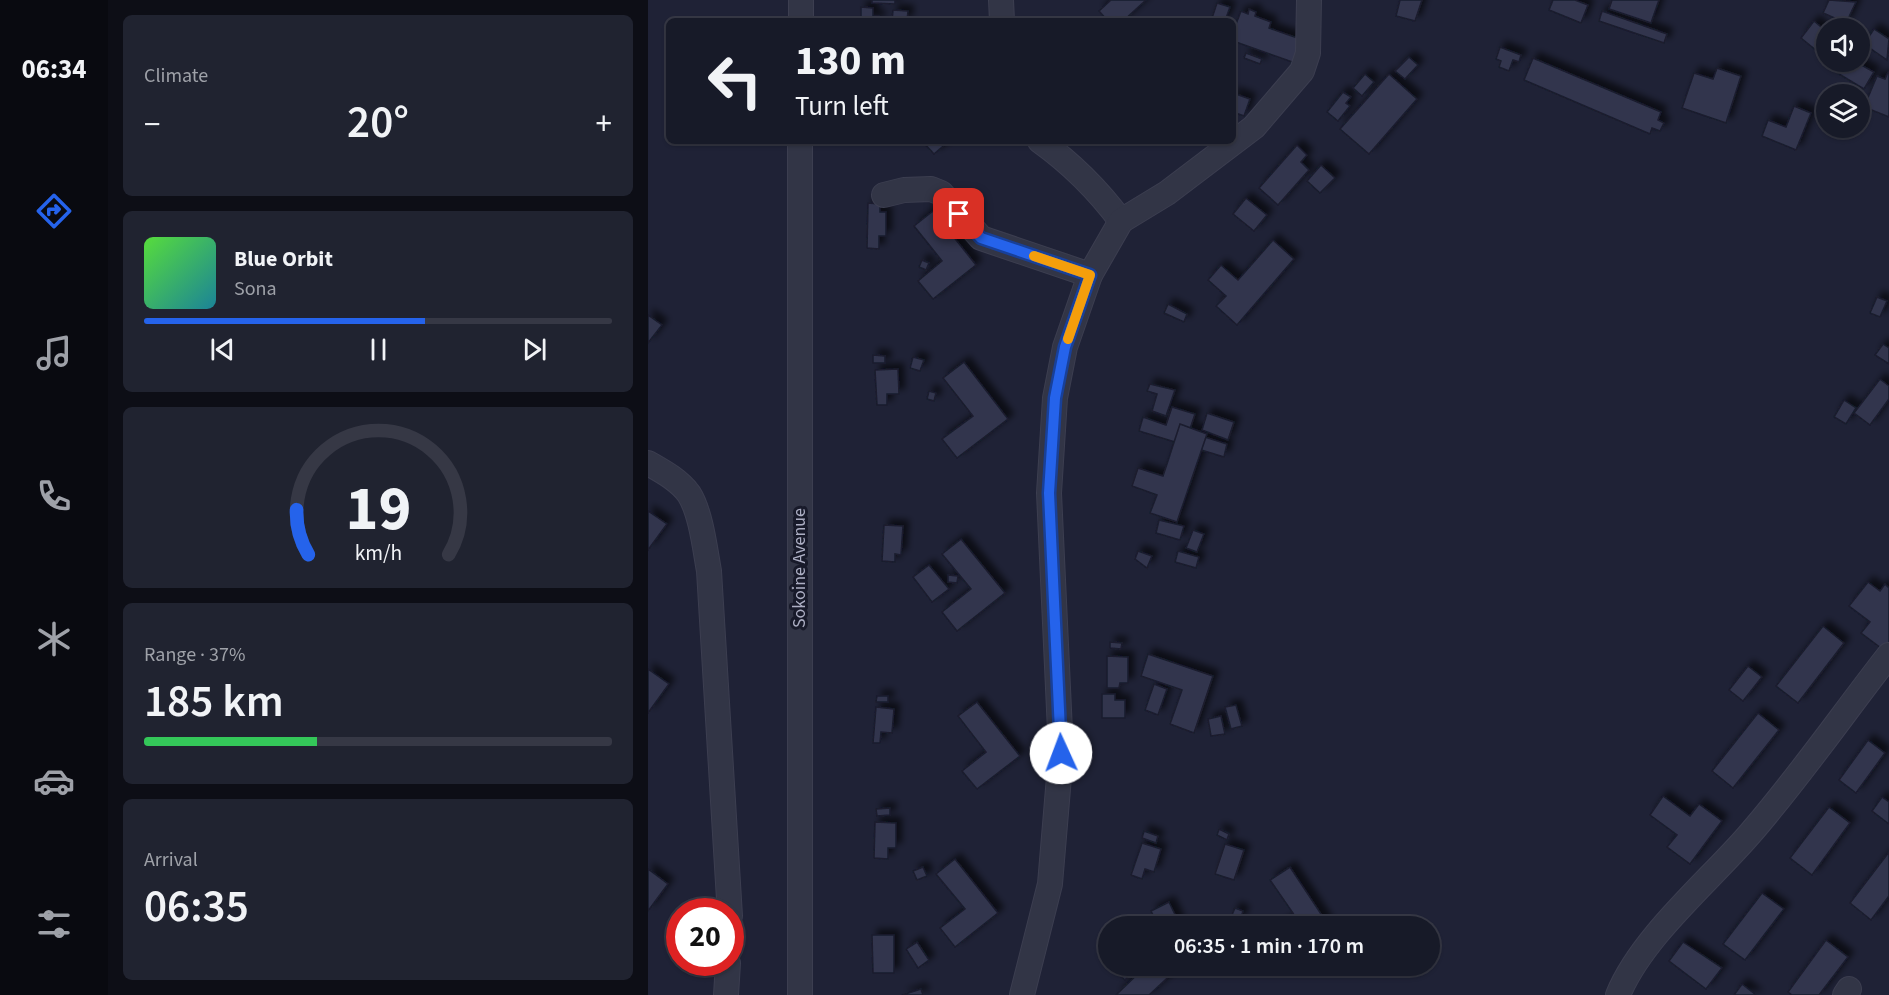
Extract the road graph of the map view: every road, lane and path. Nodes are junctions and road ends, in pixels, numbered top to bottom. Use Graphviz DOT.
graph roads {
  1 [pos="801,0"];
  2 [pos="1001,0"];
  3 [pos="1309,0"];
  4 [pos="801,18"];
  5 [pos="1002,18"];
  6 [pos="1236,141"];
  7 [pos="800,144"];
  8 [pos="1044,144"];
  9 [pos="1232,144"];
  10 [pos="884,195"];
  11 [pos="1121,221"];
  12 [pos="1090,275"];
  13 [pos="648,463"];
  14 [pos="1889,655"];
  15 [pos="729,898"];
  16 [pos="727,976"];
  17 [pos="726,995"];
  18 [pos="800,995"];
  19 [pos="1022,995"];
  20 [pos="1618,995"];
  1 -- 4 [label="street"];
  2 -- 5 [label="street"];
  3 -- 6 [label="street"];
  7 -- 18 [label="street, Sokoine Avenue"];
  8 -- 11 [label="street"];
  9 -- 11 [label="street"];
  10 -- 12 [label="street"];
  11 -- 12 [label="street"];
  12 -- 19 [label="street"];
  13 -- 15 [label="street"];
  14 -- 20 [label="street"];
  16 -- 17 [label="street"];
}
